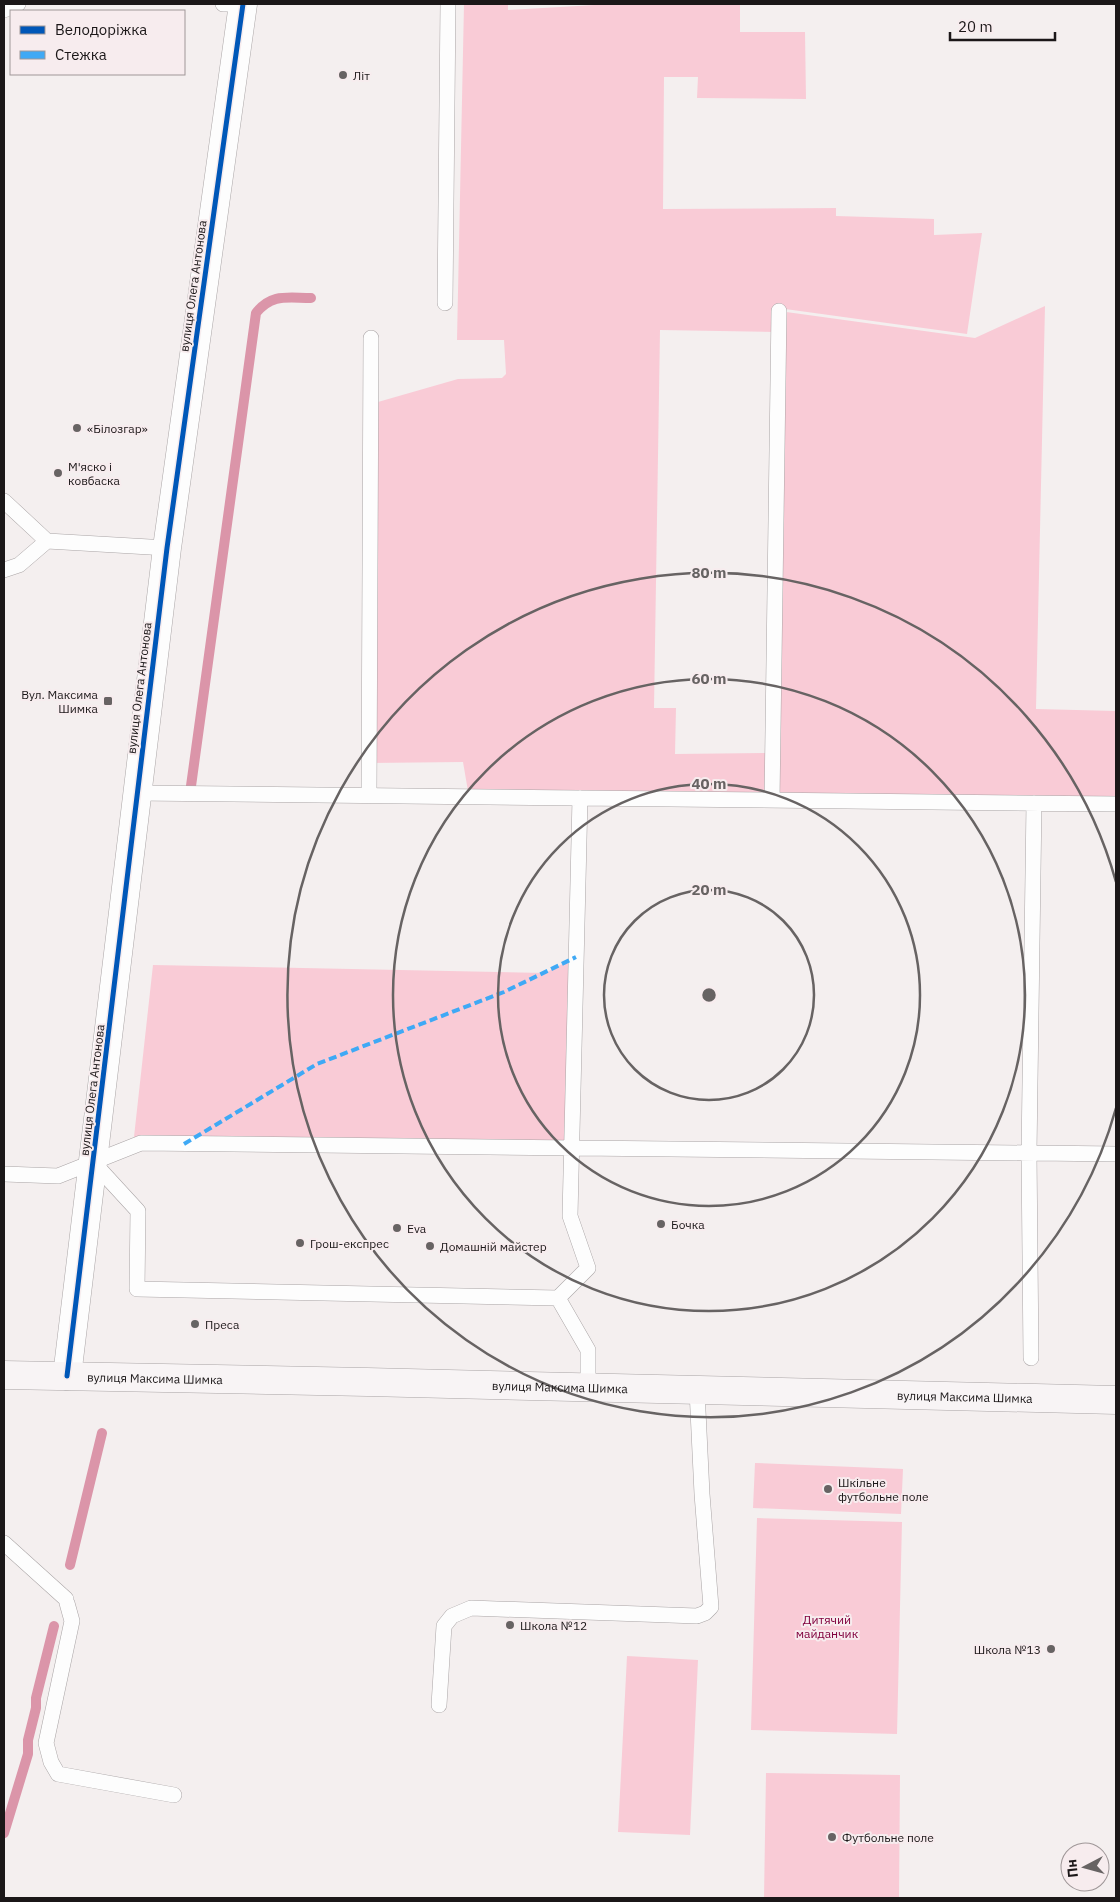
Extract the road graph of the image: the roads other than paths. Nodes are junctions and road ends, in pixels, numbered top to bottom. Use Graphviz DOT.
graph roads {
  1 [pos="18,4"];
  2 [pos="223,4"];
  3 [pos="243,4"];
  4 [pos="448,4"];
  5 [pos="4,10"];
  6 [pos="445,303"];
  7 [pos="779,311"];
  8 [pos="372,338"];
  9 [pos="4,501"];
  10 [pos="47,541"];
  11 [pos="167,548"];
  12 [pos="4,570"];
  13 [pos="136,793"];
  14 [pos="369,796"];
  15 [pos="580,798"];
  16 [pos="772,800"];
  17 [pos="1034,804"];
  18 [pos="1116,804"];
  19 [pos="572,1148"];
  20 [pos="1029,1153"];
  21 [pos="1116,1154"];
  22 [pos="93,1162"];
  23 [pos="4,1174"];
  24 [pos="558,1298"];
  25 [pos="1032,1358"];
  26 [pos="4,1375"];
  27 [pos="67,1376"];
  28 [pos="588,1388"];
  29 [pos="697,1390"];
  30 [pos="1116,1400"];
  31 [pos="4,1543"];
  32 [pos="439,1704"];
  33 [pos="174,1795"];
  1 -- 5 [label="lane"];
  2 -- 3 [label="lane"];
  3 -- 11 [label="street, вулиця Олега Антонова"];
  4 -- 6 [label="lane"];
  7 -- 16 [label="lane"];
  8 -- 14 [label="lane"];
  9 -- 10 [label="lane"];
  10 -- 11 [label="lane"];
  10 -- 12 [label="lane"];
  11 -- 13 [label="street, вулиця Олега Антонова"];
  13 -- 14 [label="lane"];
  13 -- 22 [label="street, вулиця Олега Антонова"];
  14 -- 15 [label="lane"];
  15 -- 16 [label="lane"];
  15 -- 19 [label="lane"];
  16 -- 17 [label="lane"];
  17 -- 18 [label="lane"];
  17 -- 20 [label="lane"];
  19 -- 20 [label="lane"];
  19 -- 22 [label="lane"];
  19 -- 24 [label="lane"];
  20 -- 21 [label="lane"];
  20 -- 25 [label="lane"];
  22 -- 23 [label="lane"];
  22 -- 24 [label="lane"];
  22 -- 27 [label="street, вулиця Олега Антонова"];
  24 -- 28 [label="lane"];
  26 -- 27 [label="main road, вулиця Максима Шимка"];
  27 -- 28 [label="main road, вулиця Максима Шимка"];
  28 -- 29 [label="main road, вулиця Максима Шимка"];
  29 -- 30 [label="main road, вулиця Максима Шимка"];
  29 -- 32 [label="lane"];
  31 -- 33 [label="lane"];
}
